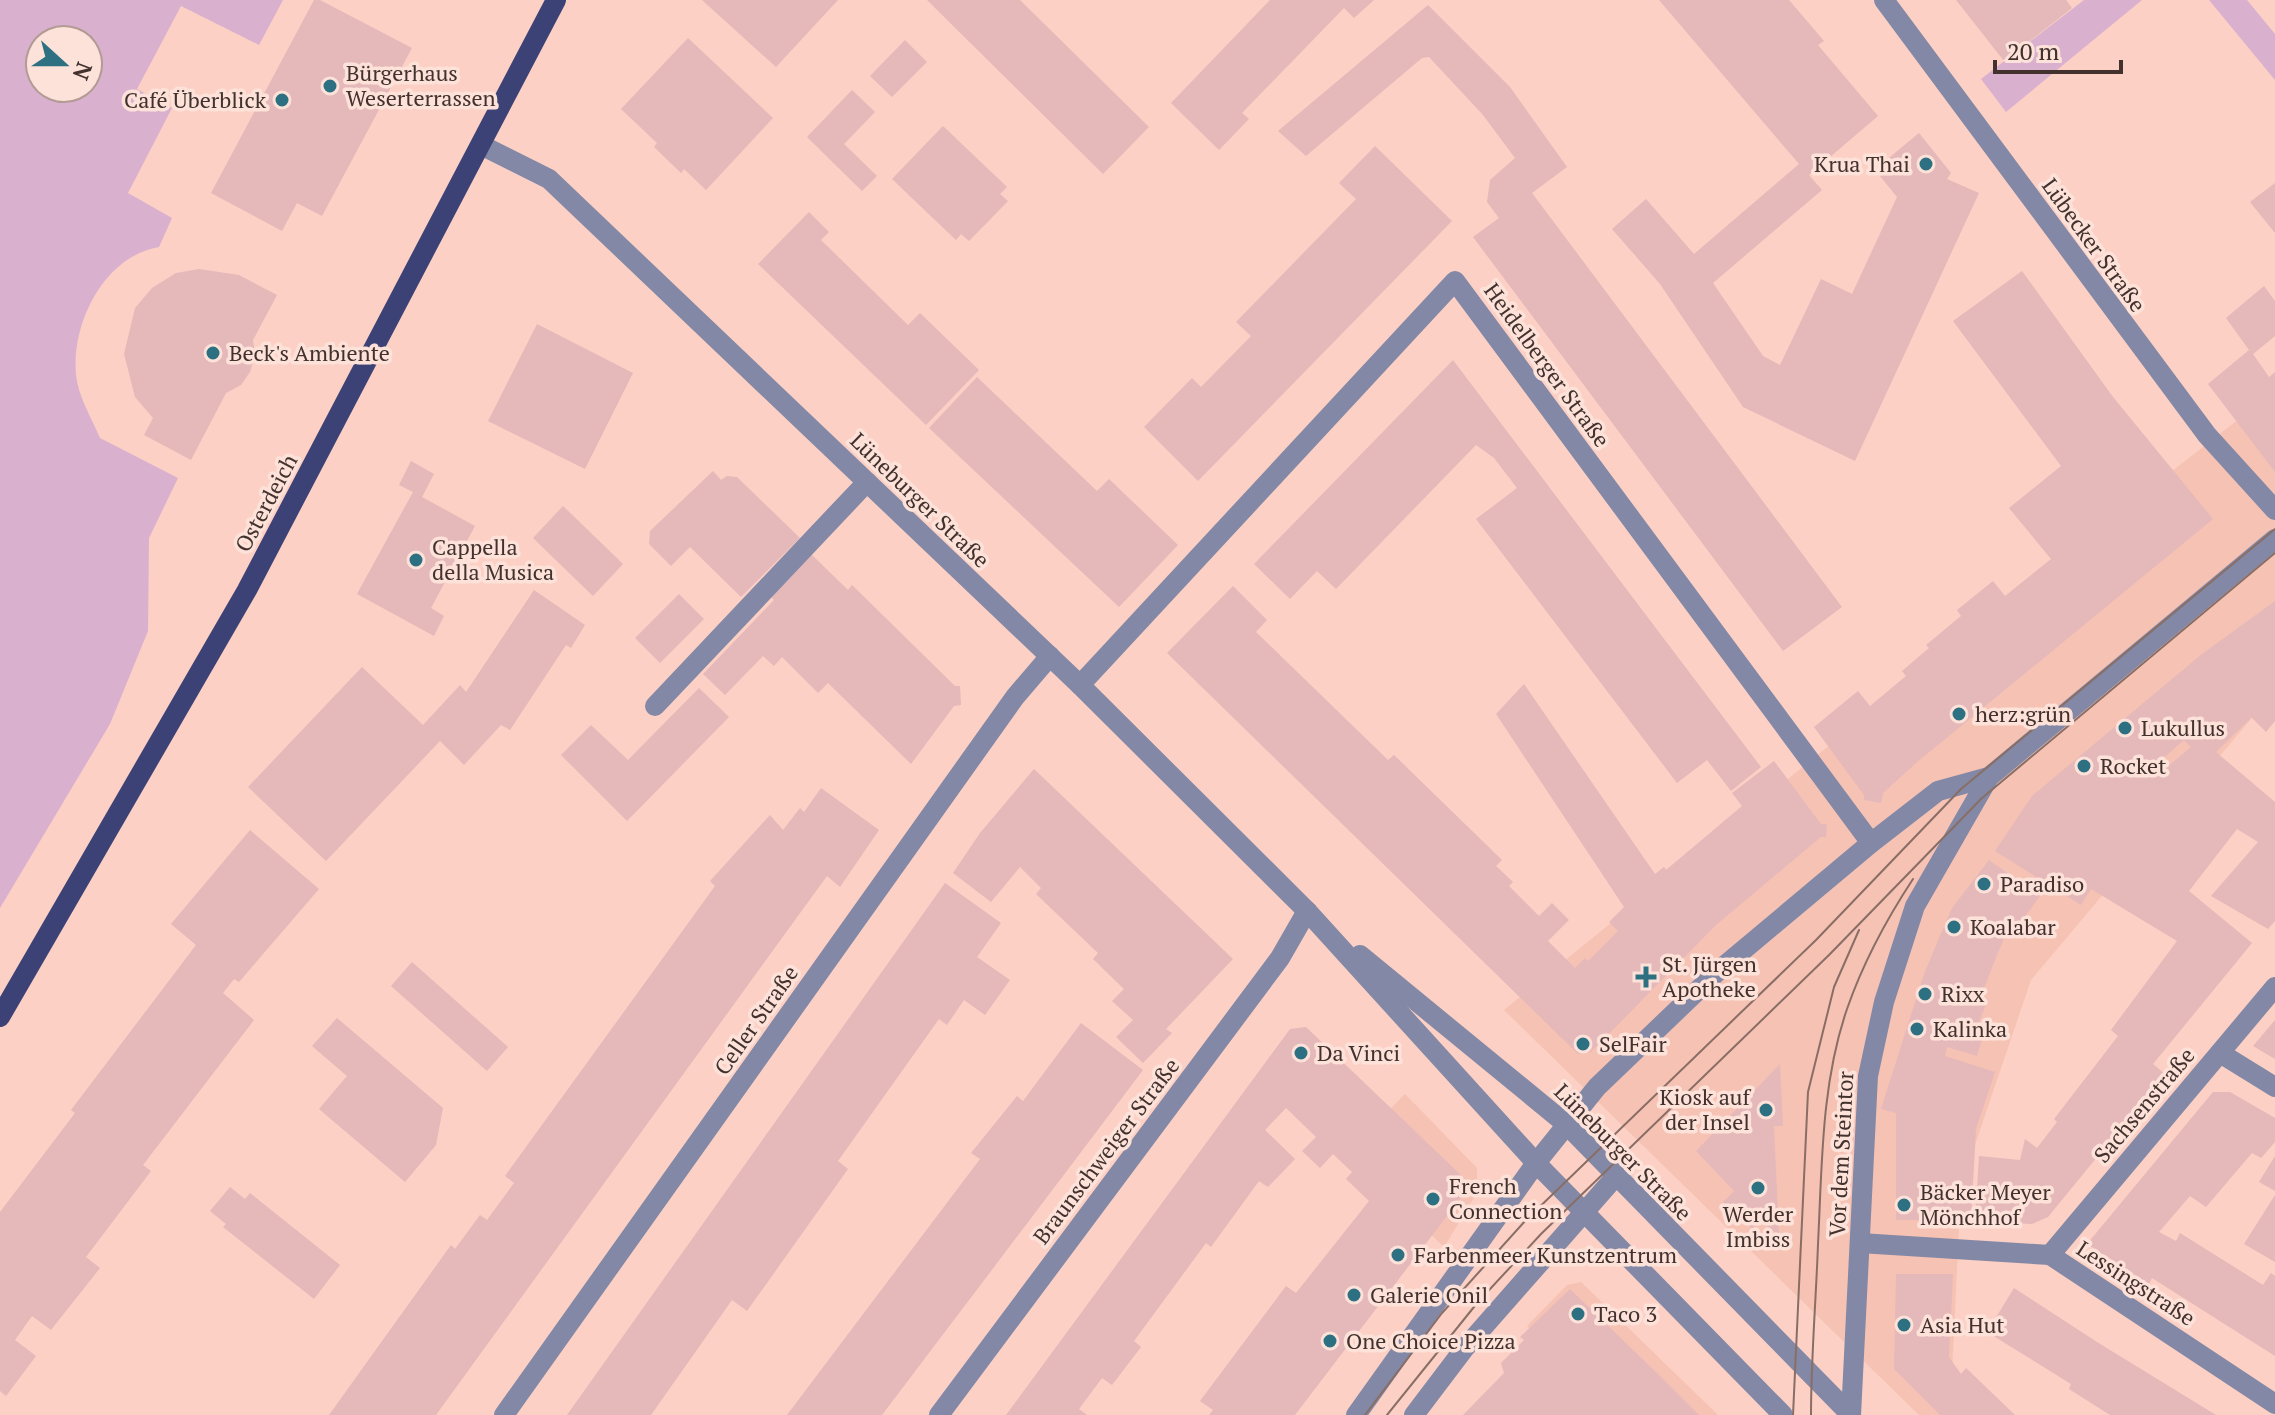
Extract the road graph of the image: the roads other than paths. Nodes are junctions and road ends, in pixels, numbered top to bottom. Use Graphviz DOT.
graph roads {
  1 [pos="556,0"];
  2 [pos="1884,0"];
  3 [pos="483,146"];
  4 [pos="867,482"];
  5 [pos="2275,510"];
  6 [pos="2275,539"];
  7 [pos="1050,656"];
  8 [pos="1080,685"];
  9 [pos="655,706"];
  10 [pos="1989,777"];
  11 [pos="1871,843"];
  12 [pos="1307,911"];
  13 [pos="2275,987"];
  14 [pos="0,1017"];
  15 [pos="2220,1053"];
  16 [pos="2275,1087"];
  17 [pos="1566,1124"];
  18 [pos="1536,1163"];
  19 [pos="1616,1176"];
  20 [pos="1584,1212"];
  21 [pos="1860,1243"];
  22 [pos="2050,1255"];
  23 [pos="2275,1404"];
  24 [pos="1776,1411"];
  25 [pos="504,1415"];
  26 [pos="939,1415"];
  27 [pos="1356,1415"];
  28 [pos="1414,1415"];
  29 [pos="1851,1415"];
  1 -- 3 [label="main road, Osterdeich"];
  2 -- 5 [label="street, Lübecker Straße"];
  3 -- 4 [label="street, Lüneburger Straße"];
  3 -- 14 [label="main road, Osterdeich"];
  4 -- 7 [label="street, Lüneburger Straße"];
  4 -- 9 [label="street"];
  6 -- 10 [label="street, Vor dem Steintor"];
  7 -- 8 [label="street, Lüneburger Straße"];
  7 -- 25 [label="street, Celler Straße"];
  8 -- 11 [label="street, Heidelberger Straße"];
  8 -- 12 [label="street, Lüneburger Straße"];
  10 -- 11 [label="street, Vor dem Steintor"];
  10 -- 21 [label="street, Vor dem Steintor"];
  11 -- 17 [label="street, Vor dem Steintor"];
  12 -- 17 [label="street, Lüneburger Straße"];
  12 -- 18 [label="street, Lüneburger Straße"];
  12 -- 26 [label="street, Braunschweiger Straße"];
  13 -- 15 [label="street, Sachsenstraße"];
  15 -- 16 [label="street"];
  15 -- 22 [label="street, Sachsenstraße"];
  17 -- 18 [label="street, Vor dem Steintor"];
  17 -- 19 [label="street, Lüneburger Straße"];
  18 -- 20 [label="street, Lüneburger Straße"];
  18 -- 27 [label="street, Vor dem Steintor"];
  19 -- 20 [label="street"];
  19 -- 29 [label="street, Lüneburger Straße"];
  20 -- 24 [label="street, Lüneburger Straße"];
  20 -- 28 [label="street"];
  21 -- 22 [label="street, Lessingstraße"];
  21 -- 29 [label="street, Vor dem Steintor"];
  22 -- 23 [label="street, Lessingstraße"];
}
